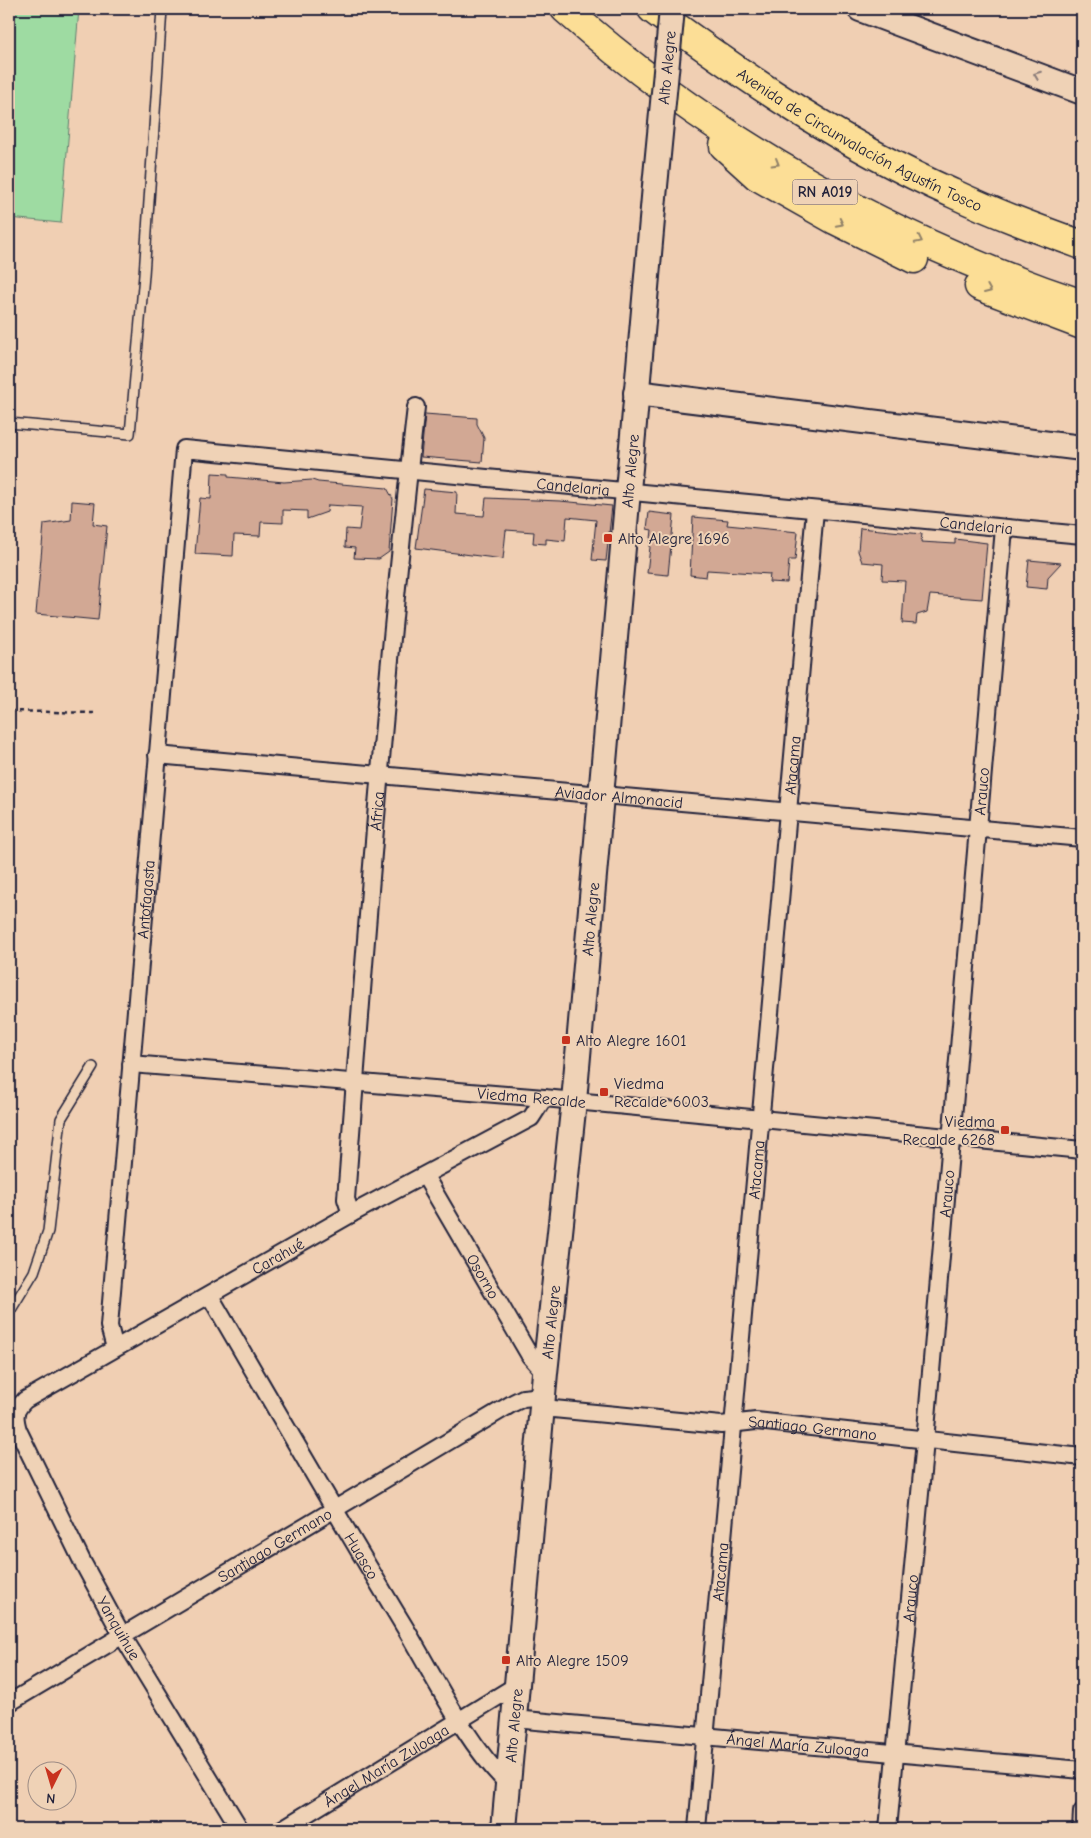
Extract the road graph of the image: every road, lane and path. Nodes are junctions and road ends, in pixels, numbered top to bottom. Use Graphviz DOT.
graph roads {
  1 [pos="162,9"];
  2 [pos="559,9"];
  3 [pos="565,9"];
  4 [pos="652,9"];
  5 [pos="672,9"];
  6 [pos="678,9"];
  7 [pos="860,9"];
  8 [pos="594,34"];
  9 [pos="634,68"];
  10 [pos="1082,92"];
  11 [pos="1082,228"];
  12 [pos="1082,245"];
  13 [pos="1082,304"];
  14 [pos="1082,325"];
  15 [pos="636,393"];
  16 [pos="416,408"];
  17 [pos="9,422"];
  18 [pos="1082,448"];
  19 [pos="184,449"];
  20 [pos="409,472"];
  21 [pos="628,492"];
  22 [pos="815,510"];
  23 [pos="1004,528"];
  24 [pos="1082,535"];
  25 [pos="9,711"];
  26 [pos="94,713"];
  27 [pos="157,755"];
  28 [pos="381,775"];
  29 [pos="601,796"];
  30 [pos="788,812"];
  31 [pos="977,829"];
  32 [pos="1082,838"];
  33 [pos="131,1064"];
  34 [pos="93,1067"];
  35 [pos="355,1082"];
  36 [pos="544,1098"];
  37 [pos="574,1101"];
  38 [pos="762,1118"];
  39 [pos="950,1136"];
  40 [pos="1082,1150"];
  41 [pos="425,1176"];
  42 [pos="351,1214"];
  43 [pos="210,1296"];
  44 [pos="9,1313"];
  45 [pos="115,1348"];
  46 [pos="544,1392"];
  47 [pos="14,1418"];
  48 [pos="734,1423"];
  49 [pos="925,1441"];
  50 [pos="1082,1457"];
  51 [pos="334,1509"];
  52 [pos="122,1635"];
  53 [pos="517,1685"];
  54 [pos="9,1703"];
  55 [pos="514,1719"];
  56 [pos="460,1720"];
  57 [pos="706,1736"];
  58 [pos="895,1754"];
  59 [pos="1082,1770"];
  60 [pos="508,1784"];
  61 [pos="1082,1812"];
  62 [pos="240,1829"];
  63 [pos="282,1829"];
  64 [pos="504,1829"];
  65 [pos="697,1829"];
  66 [pos="888,1829"];
  67 [pos="1081,1829"];
  1 -- 17 [label="lane"];
  2 -- 8 [label="highway"];
  3 -- 8 [label="highway, RN A019"];
  4 -- 12 [label="highway, Avenida de Circunvalación Agustín Tosco"];
  5 -- 15 [label="main road, Alto Alegre, bridge"];
  6 -- 11 [label="highway"];
  10 -- 7 [label="main road, one-way"];
  8 -- 9 [label="highway, RN A019"];
  9 -- 13 [label="highway, RN A019, one-way"];
  9 -- 14 [label="highway, one-way"];
  15 -- 18 [label="main road"];
  15 -- 21 [label="main road, Alto Alegre"];
  16 -- 20 [label="street, África"];
  19 -- 20 [label="street, Candelaria"];
  19 -- 27 [label="street, Antofagasta"];
  20 -- 21 [label="street, Candelaria"];
  20 -- 28 [label="street, África"];
  21 -- 22 [label="street, Candelaria"];
  21 -- 29 [label="main road, Alto Alegre"];
  22 -- 23 [label="street, Candelaria"];
  22 -- 30 [label="street, Atacama"];
  23 -- 24 [label="street, Candelaria"];
  23 -- 31 [label="street, Arauco"];
  25 -- 26 [label="path"];
  27 -- 28 [label="street, Aviador Almonacid"];
  27 -- 33 [label="street, Antofagasta"];
  28 -- 29 [label="street, Aviador Almonacid"];
  28 -- 35 [label="street, África"];
  29 -- 30 [label="street, Aviador Almonacid"];
  29 -- 37 [label="main road, Alto Alegre"];
  30 -- 31 [label="street, Aviador Almonacid"];
  30 -- 38 [label="street, Atacama"];
  31 -- 32 [label="street, Aviador Almonacid"];
  31 -- 39 [label="street, Arauco"];
  33 -- 35 [label="street, Viedma Recalde"];
  33 -- 45 [label="street, Antofagasta"];
  34 -- 44 [label="lane"];
  35 -- 36 [label="street, Viedma Recalde"];
  35 -- 42 [label="street, África"];
  36 -- 37 [label="street, Viedma Recalde"];
  36 -- 41 [label="street, Carahué"];
  37 -- 38 [label="street, Viedma Recalde"];
  37 -- 46 [label="main road, Alto Alegre"];
  38 -- 39 [label="street, Viedma Recalde"];
  38 -- 48 [label="street, Atacama"];
  39 -- 40 [label="street, Viedma Recalde"];
  39 -- 49 [label="street, Arauco"];
  41 -- 42 [label="street, Carahué"];
  41 -- 46 [label="street, Osorno"];
  42 -- 43 [label="street, Carahué"];
  43 -- 45 [label="street, Carahué"];
  43 -- 51 [label="street, Huasco"];
  45 -- 47 [label="street, Carahué"];
  46 -- 48 [label="street, Santiago Germano"];
  46 -- 51 [label="street, Santiago Germano"];
  46 -- 53 [label="main road, Alto Alegre"];
  47 -- 52 [label="street, Yanquihue"];
  48 -- 49 [label="street, Santiago Germano"];
  48 -- 57 [label="street, Atacama"];
  49 -- 50 [label="street, Santiago Germano"];
  49 -- 58 [label="street, Arauco"];
  51 -- 52 [label="street, Santiago Germano"];
  51 -- 56 [label="street, Huasco"];
  52 -- 54 [label="street, Santiago Germano"];
  52 -- 62 [label="street, Yanquihue"];
  53 -- 55 [label="main road, Alto Alegre"];
  53 -- 56 [label="street, Ángel María Zuloaga"];
  55 -- 57 [label="street, Ángel María Zuloaga"];
  55 -- 60 [label="main road, Alto Alegre"];
  56 -- 60 [label="street, Huasco"];
  56 -- 63 [label="street, Ángel María Zuloaga"];
  57 -- 58 [label="street, Ángel María Zuloaga"];
  57 -- 65 [label="street, Atacama"];
  58 -- 59 [label="street, Ángel María Zuloaga"];
  58 -- 66 [label="street, Arauco"];
  60 -- 64 [label="main road, Alto Alegre"];
  61 -- 67 [label="street"];
}
